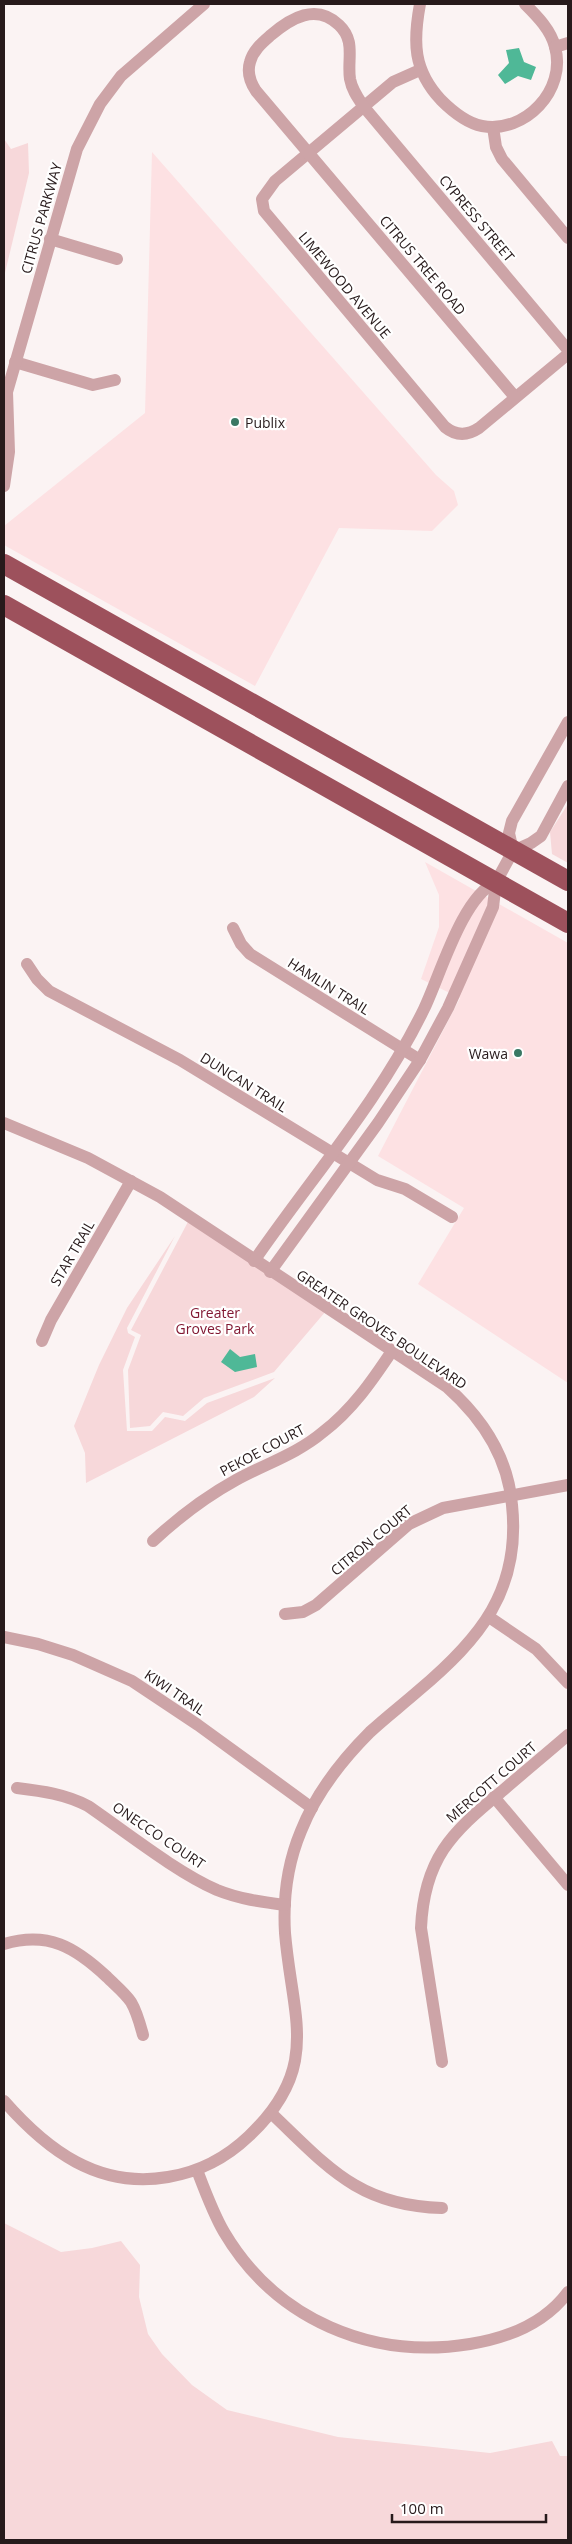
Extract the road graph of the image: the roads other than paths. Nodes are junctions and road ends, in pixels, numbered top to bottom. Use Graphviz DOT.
graph roads {
  1 [pos="204,4"];
  2 [pos="420,4"];
  3 [pos="525,4"];
  4 [pos="568,43"];
  5 [pos="555,47"];
  6 [pos="420,70"];
  7 [pos="364,107"];
  8 [pos="492,127"];
  9 [pos="309,153"];
  10 [pos="568,238"];
  11 [pos="50,239"];
  12 [pos="117,259"];
  13 [pos="568,350"];
  14 [pos="568,354"];
  15 [pos="15,362"];
  16 [pos="115,380"];
  17 [pos="5,396"];
  18 [pos="515,397"];
  19 [pos="7,452"];
  20 [pos="4,486"];
  21 [pos="4,564"];
  22 [pos="4,605"];
  23 [pos="568,722"];
  24 [pos="568,786"];
  25 [pos="513,850"];
  26 [pos="496,882"];
  27 [pos="568,882"];
  28 [pos="568,923"];
  29 [pos="232,928"];
  30 [pos="27,964"];
  31 [pos="403,1050"];
  32 [pos="420,1060"];
  33 [pos="4,1123"];
  34 [pos="332,1154"];
  35 [pos="349,1164"];
  36 [pos="131,1181"];
  37 [pos="452,1216"];
  38 [pos="254,1262"];
  39 [pos="270,1272"];
  40 [pos="42,1342"];
  41 [pos="392,1351"];
  42 [pos="568,1485"];
  43 [pos="512,1496"];
  44 [pos="153,1541"];
  45 [pos="285,1614"];
  46 [pos="489,1617"];
  47 [pos="4,1637"];
  48 [pos="568,1683"];
  49 [pos="568,1735"];
  50 [pos="17,1788"];
  51 [pos="494,1797"];
  52 [pos="312,1808"];
  53 [pos="568,1884"];
  54 [pos="285,1905"];
  55 [pos="4,1944"];
  56 [pos="143,2035"];
  57 [pos="442,2062"];
  58 [pos="4,2101"];
  59 [pos="271,2112"];
  60 [pos="197,2170"];
  61 [pos="442,2208"];
  62 [pos="568,2292"];
  1 -- 11 [label="street, CITRUS PARKWAY"];
  2 -- 6 [label="street"];
  3 -- 5 [label="street"];
  4 -- 5 [label="street"];
  5 -- 8 [label="street"];
  6 -- 7 [label="street, LIMEWOOD AVENUE"];
  6 -- 8 [label="street"];
  7 -- 9 [label="street, LIMEWOOD AVENUE"];
  7 -- 9 [label="street, CYPRESS STREET"];
  7 -- 13 [label="street, CYPRESS STREET"];
  8 -- 10 [label="street"];
  9 -- 18 [label="street, CITRUS TREE ROAD"];
  9 -- 18 [label="street, LIMEWOOD AVENUE"];
  11 -- 12 [label="street"];
  11 -- 15 [label="street, CITRUS PARKWAY"];
  14 -- 18 [label="street, LIMEWOOD AVENUE"];
  15 -- 16 [label="street"];
  15 -- 17 [label="street, CITRUS PARKWAY"];
  17 -- 19 [label="street, CITRUS PARKWAY"];
  19 -- 20 [label="street, CITRUS PARKWAY"];
  21 -- 25 [label="highway"];
  22 -- 26 [label="highway"];
  23 -- 25 [label="street"];
  24 -- 25 [label="street"];
  25 -- 26 [label="street"];
  25 -- 27 [label="highway"];
  26 -- 28 [label="highway"];
  26 -- 31 [label="street"];
  26 -- 32 [label="street"];
  29 -- 31 [label="street, HAMLIN TRAIL"];
  30 -- 34 [label="street, DUNCAN TRAIL"];
  31 -- 32 [label="street, HAMLIN TRAIL"];
  31 -- 34 [label="street"];
  32 -- 35 [label="street"];
  33 -- 36 [label="street, GREATER GROVES BOULEVARD"];
  34 -- 35 [label="street, DUNCAN TRAIL"];
  34 -- 38 [label="street"];
  35 -- 37 [label="street, DUNCAN TRAIL"];
  35 -- 39 [label="street"];
  36 -- 38 [label="street, GREATER GROVES BOULEVARD"];
  36 -- 40 [label="street, STAR TRAIL"];
  38 -- 39 [label="street, GREATER GROVES BOULEVARD"];
  39 -- 41 [label="street, GREATER GROVES BOULEVARD"];
  41 -- 43 [label="street, GREATER GROVES BOULEVARD"];
  41 -- 44 [label="street, PEKOE COURT"];
  42 -- 43 [label="street, CITRON COURT"];
  43 -- 45 [label="street, CITRON COURT"];
  43 -- 46 [label="street, GREATER GROVES BOULEVARD"];
  46 -- 48 [label="street"];
  46 -- 52 [label="street, GREATER GROVES BOULEVARD"];
  47 -- 52 [label="street, KIWI TRAIL"];
  49 -- 51 [label="street, MERCOTT COURT"];
  50 -- 54 [label="street, ONECCO COURT"];
  51 -- 53 [label="street"];
  51 -- 57 [label="street, MERCOTT COURT"];
  52 -- 54 [label="street, GREATER GROVES BOULEVARD"];
  54 -- 59 [label="street, GREATER GROVES BOULEVARD"];
  55 -- 56 [label="street"];
  58 -- 60 [label="street, GREATER GROVES BOULEVARD"];
  59 -- 60 [label="street, GREATER GROVES BOULEVARD"];
  59 -- 61 [label="street"];
  60 -- 62 [label="street"];
}
